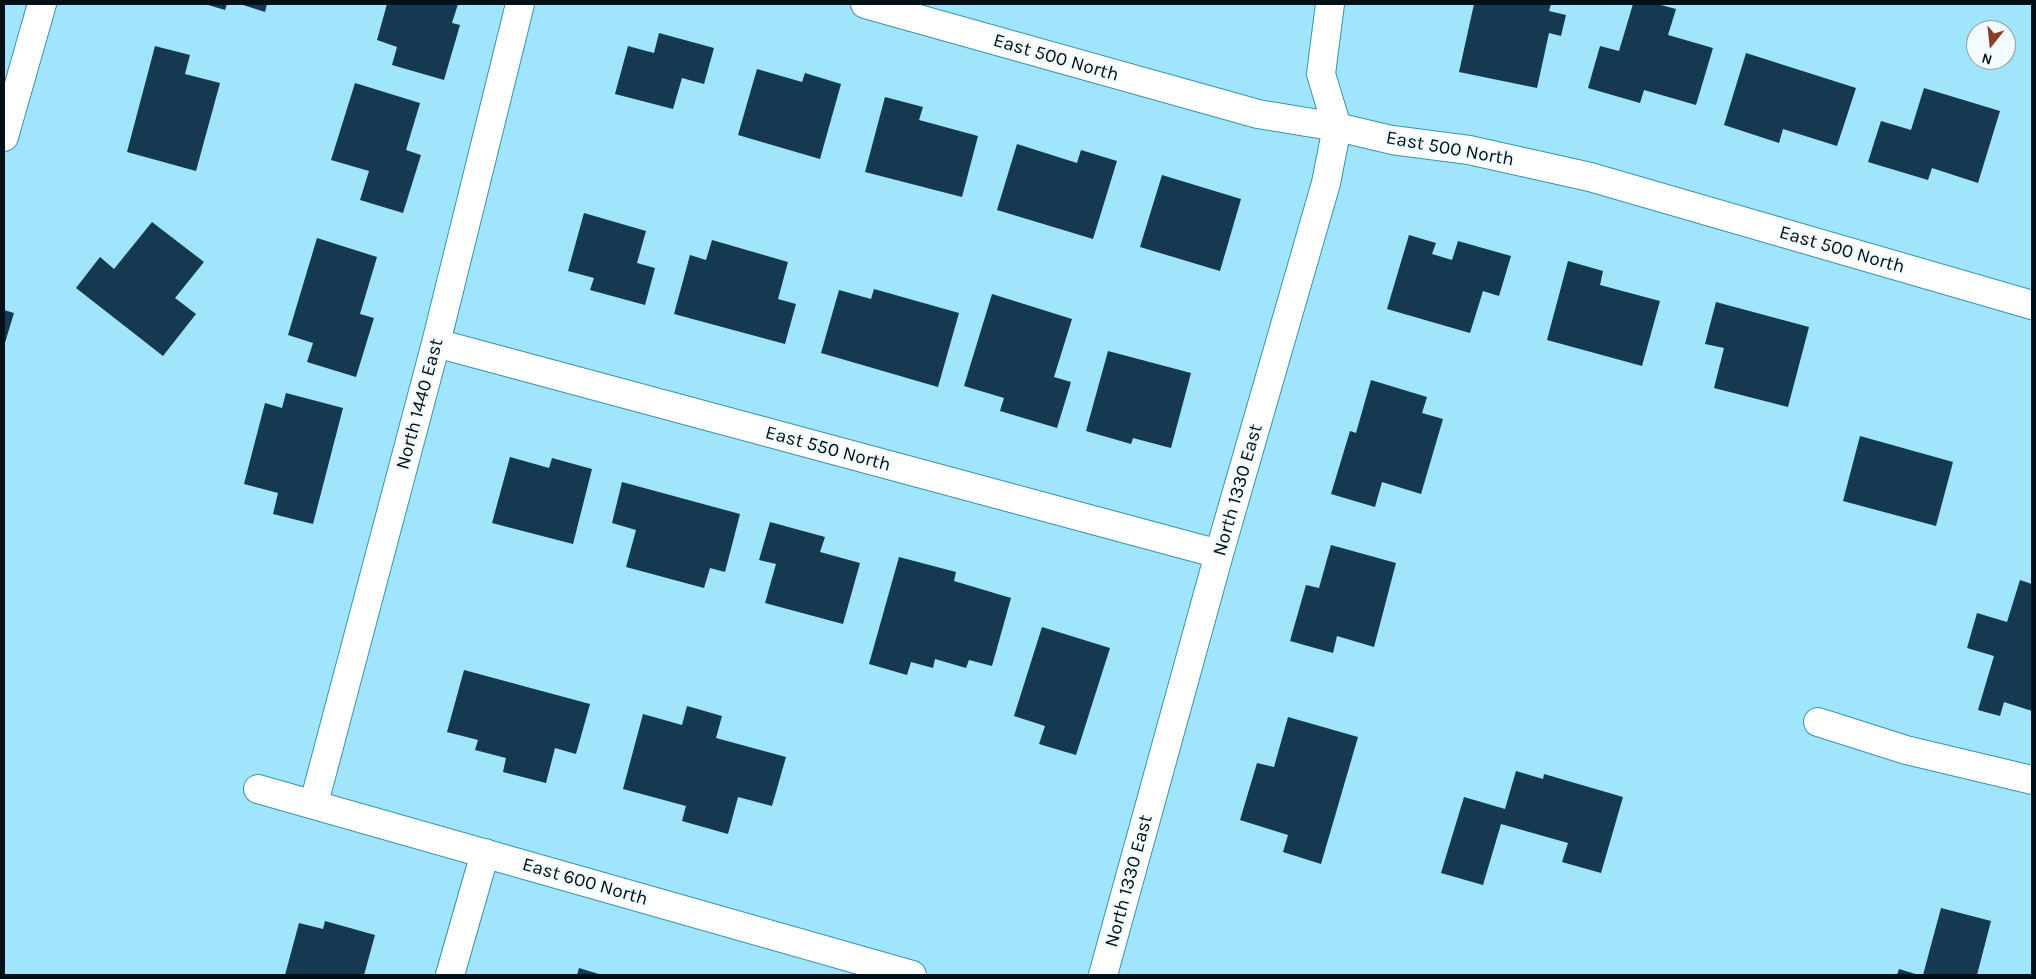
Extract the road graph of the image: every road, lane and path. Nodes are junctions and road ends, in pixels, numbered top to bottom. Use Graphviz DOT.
graph roads {
  1 [pos="42,4"];
  2 [pos="520,4"];
  3 [pos="865,4"];
  4 [pos="1330,4"];
  5 [pos="1337,126"];
  6 [pos="4,137"];
  7 [pos="2032,305"];
  8 [pos="436,343"];
  9 [pos="1219,554"];
  10 [pos="1818,722"];
  11 [pos="2032,780"];
  12 [pos="258,789"];
  13 [pos="314,804"];
  14 [pos="485,853"];
  15 [pos="450,975"];
  16 [pos="912,975"];
  17 [pos="1103,975"];
  1 -- 6 [label="street"];
  2 -- 8 [label="street, North 1440 East"];
  3 -- 5 [label="street, East 500 North"];
  4 -- 5 [label="street, North 1330 East"];
  5 -- 7 [label="street, East 500 North"];
  5 -- 9 [label="street, North 1330 East"];
  8 -- 9 [label="street, East 550 North"];
  8 -- 13 [label="street, North 1440 East"];
  9 -- 17 [label="street, North 1330 East"];
  10 -- 11 [label="street"];
  12 -- 13 [label="street, East 600 North"];
  13 -- 14 [label="street, East 600 North"];
  14 -- 15 [label="street"];
  14 -- 16 [label="street, East 600 North"];
}
